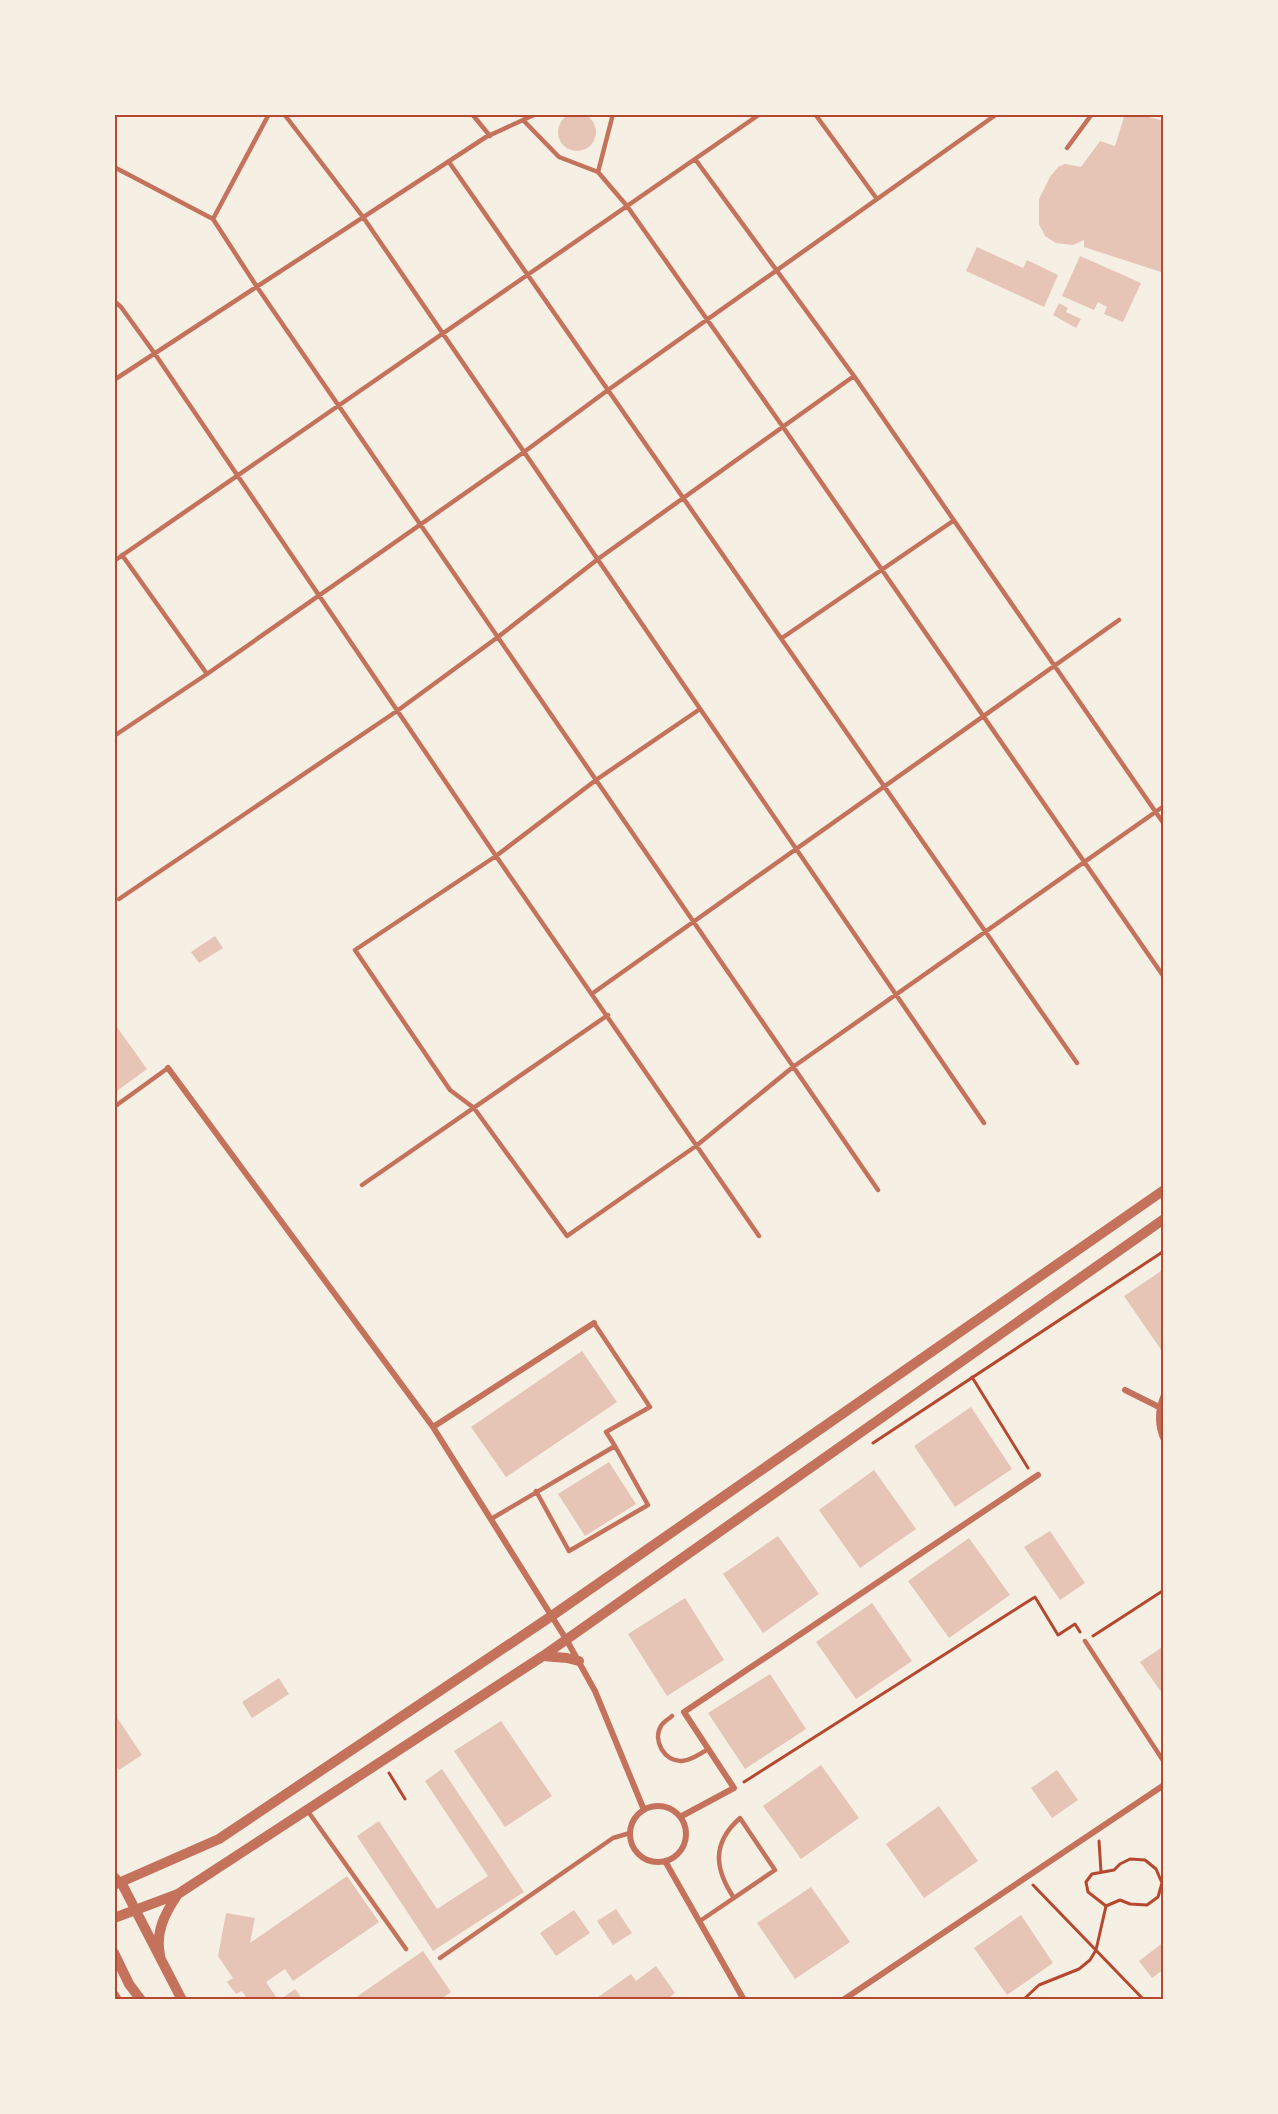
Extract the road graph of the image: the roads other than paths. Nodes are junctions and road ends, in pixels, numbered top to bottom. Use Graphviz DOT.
graph roads {
  1 [pos="269,114"];
  2 [pos="284,114"];
  3 [pos="472,114"];
  4 [pos="536,114"];
  5 [pos="613,114"];
  6 [pos="760,114"];
  7 [pos="814,114"];
  8 [pos="997,114"];
  9 [pos="1092,114"];
  10 [pos="523,120"];
  11 [pos="490,136"];
  12 [pos="1067,148"];
  13 [pos="695,159"];
  14 [pos="449,162"];
  15 [pos="114,167"];
  16 [pos="598,172"];
  17 [pos="878,199"];
  18 [pos="627,206"];
  19 [pos="363,218"];
  20 [pos="213,219"];
  21 [pos="778,270"];
  22 [pos="528,275"];
  23 [pos="257,287"];
  24 [pos="114,301"];
  25 [pos="707,320"];
  26 [pos="443,334"];
  27 [pos="155,354"];
  28 [pos="854,376"];
  29 [pos="114,380"];
  30 [pos="609,390"];
  31 [pos="338,406"];
  32 [pos="783,427"];
  33 [pos="524,452"];
  34 [pos="238,475"];
  35 [pos="684,498"];
  36 [pos="953,520"];
  37 [pos="420,524"];
  38 [pos="122,555"];
  39 [pos="598,559"];
  40 [pos="114,561"];
  41 [pos="882,570"];
  42 [pos="320,595"];
  43 [pos="1119,620"];
  44 [pos="498,637"];
  45 [pos="782,638"];
  46 [pos="1053,666"];
  47 [pos="207,674"];
  48 [pos="700,709"];
  49 [pos="397,711"];
  50 [pos="983,716"];
  51 [pos="115,733"];
  52 [pos="596,780"];
  53 [pos="885,785"];
  54 [pos="1164,806"];
  55 [pos="1155,812"];
  56 [pos="1164,824"];
  57 [pos="796,849"];
  58 [pos="496,856"];
  59 [pos="1085,862"];
  60 [pos="119,899"];
  61 [pos="693,921"];
  62 [pos="987,931"];
  63 [pos="1164,977"];
  64 [pos="593,993"];
  65 [pos="896,995"];
  66 [pos="608,1015"];
  67 [pos="1077,1063"];
  68 [pos="793,1067"];
  69 [pos="168,1068"];
  70 [pos="114,1107"];
  71 [pos="474,1108"];
  72 [pos="984,1123"];
  73 [pos="696,1146"];
  74 [pos="362,1185"];
  75 [pos="878,1190"];
  76 [pos="1164,1190"];
  77 [pos="1164,1219"];
  78 [pos="759,1236"];
  79 [pos="594,1323"];
  80 [pos="1125,1390"];
  81 [pos="1164,1395"];
  82 [pos="1159,1407"];
  83 [pos="433,1427"];
  84 [pos="1164,1440"];
  85 [pos="615,1446"];
  86 [pos="1036,1476"];
  87 [pos="536,1491"];
  88 [pos="491,1519"];
  89 [pos="553,1615"];
  90 [pos="566,1639"];
  91 [pos="1085,1641"];
  92 [pos="543,1656"];
  93 [pos="579,1661"];
  94 [pos="672,1716"];
  95 [pos="708,1749"];
  96 [pos="1164,1762"];
  97 [pos="1164,1785"];
  98 [pos="307,1810"];
  99 [pos="644,1810"];
  100 [pos="680,1817"];
  101 [pos="630,1833"];
  102 [pos="665,1861"];
  103 [pos="116,1880"];
  104 [pos="178,1894"];
  105 [pos="734,1898"];
  106 [pos="134,1911"];
  107 [pos="114,1918"];
  108 [pos="700,1921"];
  109 [pos="406,1949"];
  110 [pos="114,1953"];
  111 [pos="440,1958"];
  112 [pos="173,1982"];
  113 [pos="114,1995"];
  114 [pos="117,2000"];
  115 [pos="141,2000"];
  116 [pos="182,2000"];
  117 [pos="744,2000"];
  118 [pos="843,2000"];
  1 -- 20 [label="lane"];
  2 -- 19 [label="lane"];
  3 -- 11 [label="lane"];
  4 -- 10 [label="lane"];
  5 -- 16 [label="lane"];
  6 -- 13 [label="lane"];
  7 -- 17 [label="lane"];
  8 -- 17 [label="lane"];
  9 -- 12 [label="lane"];
  10 -- 11 [label="lane"];
  10 -- 16 [label="lane"];
  11 -- 14 [label="lane"];
  13 -- 18 [label="lane"];
  13 -- 21 [label="lane"];
  14 -- 19 [label="lane"];
  14 -- 22 [label="lane"];
  15 -- 20 [label="lane"];
  16 -- 18 [label="lane"];
  17 -- 21 [label="lane"];
  18 -- 22 [label="lane"];
  18 -- 25 [label="lane"];
  19 -- 23 [label="lane"];
  19 -- 26 [label="lane"];
  20 -- 23 [label="lane"];
  21 -- 25 [label="lane"];
  21 -- 28 [label="lane"];
  22 -- 26 [label="lane"];
  22 -- 30 [label="lane"];
  23 -- 27 [label="lane"];
  23 -- 31 [label="lane"];
  24 -- 27 [label="lane"];
  25 -- 30 [label="lane"];
  25 -- 32 [label="lane"];
  26 -- 31 [label="lane"];
  26 -- 33 [label="lane"];
  27 -- 29 [label="lane"];
  27 -- 34 [label="lane"];
  28 -- 32 [label="lane"];
  28 -- 36 [label="lane"];
  30 -- 33 [label="lane"];
  30 -- 35 [label="lane"];
  31 -- 34 [label="lane"];
  31 -- 37 [label="lane"];
  32 -- 35 [label="lane"];
  32 -- 41 [label="lane"];
  33 -- 37 [label="lane"];
  33 -- 39 [label="lane"];
  34 -- 38 [label="lane"];
  34 -- 42 [label="lane"];
  35 -- 39 [label="lane"];
  35 -- 45 [label="lane"];
  36 -- 41 [label="lane"];
  36 -- 46 [label="lane"];
  37 -- 42 [label="lane"];
  37 -- 44 [label="lane"];
  38 -- 40 [label="lane"];
  38 -- 47 [label="lane"];
  39 -- 44 [label="lane"];
  39 -- 48 [label="lane"];
  41 -- 45 [label="lane"];
  41 -- 50 [label="lane"];
  42 -- 47 [label="lane"];
  42 -- 49 [label="lane"];
  43 -- 46 [label="lane"];
  44 -- 49 [label="lane"];
  44 -- 52 [label="lane"];
  45 -- 53 [label="lane"];
  46 -- 50 [label="lane"];
  46 -- 55 [label="lane"];
  47 -- 51 [label="lane"];
  48 -- 52 [label="lane"];
  48 -- 57 [label="lane"];
  49 -- 58 [label="lane"];
  49 -- 60 [label="lane"];
  50 -- 53 [label="lane"];
  50 -- 59 [label="lane"];
  52 -- 58 [label="lane"];
  52 -- 61 [label="lane"];
  53 -- 57 [label="lane"];
  53 -- 62 [label="lane"];
  54 -- 55 [label="lane"];
  55 -- 56 [label="lane"];
  55 -- 59 [label="lane"];
  57 -- 61 [label="lane"];
  57 -- 65 [label="lane"];
  58 -- 64 [label="lane"];
  58 -- 71 [label="lane"];
  59 -- 62 [label="lane"];
  59 -- 63 [label="lane"];
  61 -- 64 [label="lane"];
  61 -- 68 [label="lane"];
  62 -- 65 [label="lane"];
  62 -- 67 [label="lane"];
  64 -- 66 [label="lane"];
  65 -- 68 [label="lane"];
  65 -- 72 [label="lane"];
  66 -- 71 [label="lane"];
  66 -- 73 [label="lane"];
  68 -- 73 [label="lane"];
  68 -- 75 [label="lane"];
  69 -- 70 [label="lane"];
  69 -- 83 [label="street"];
  71 -- 73 [label="lane"];
  71 -- 74 [label="lane"];
  73 -- 78 [label="lane"];
  76 -- 89 [label="street"];
  77 -- 90 [label="street"];
  79 -- 83 [label="street"];
  79 -- 85 [label="lane"];
  80 -- 82 [label="street"];
  81 -- 82 [label="street"];
  82 -- 84 [label="street"];
  83 -- 88 [label="street"];
  85 -- 87 [label="lane"];
  85 -- 87 [label="lane"];
  86 -- 95 [label="street"];
  87 -- 88 [label="lane"];
  88 -- 89 [label="street"];
  89 -- 90 [label="street"];
  89 -- 103 [label="street"];
  90 -- 92 [label="street"];
  90 -- 93 [label="street"];
  91 -- 96 [label="lane"];
  92 -- 93 [label="street"];
  92 -- 98 [label="street"];
  93 -- 99 [label="street"];
  94 -- 95 [label="lane"];
  95 -- 100 [label="street"];
  97 -- 118 [label="street"];
  98 -- 104 [label="street"];
  98 -- 109 [label="lane"];
  99 -- 100 [label="street"];
  99 -- 101 [label="street"];
  100 -- 102 [label="street"];
  101 -- 102 [label="street"];
  101 -- 111 [label="lane"];
  102 -- 108 [label="street"];
  103 -- 106 [label="street"];
  104 -- 106 [label="street"];
  104 -- 112 [label="street"];
  105 -- 105 [label="lane"];
  105 -- 108 [label="lane"];
  106 -- 107 [label="street"];
  106 -- 112 [label="street"];
  108 -- 117 [label="street"];
  110 -- 115 [label="street"];
  112 -- 116 [label="street"];
  113 -- 114 [label="street"];
}
